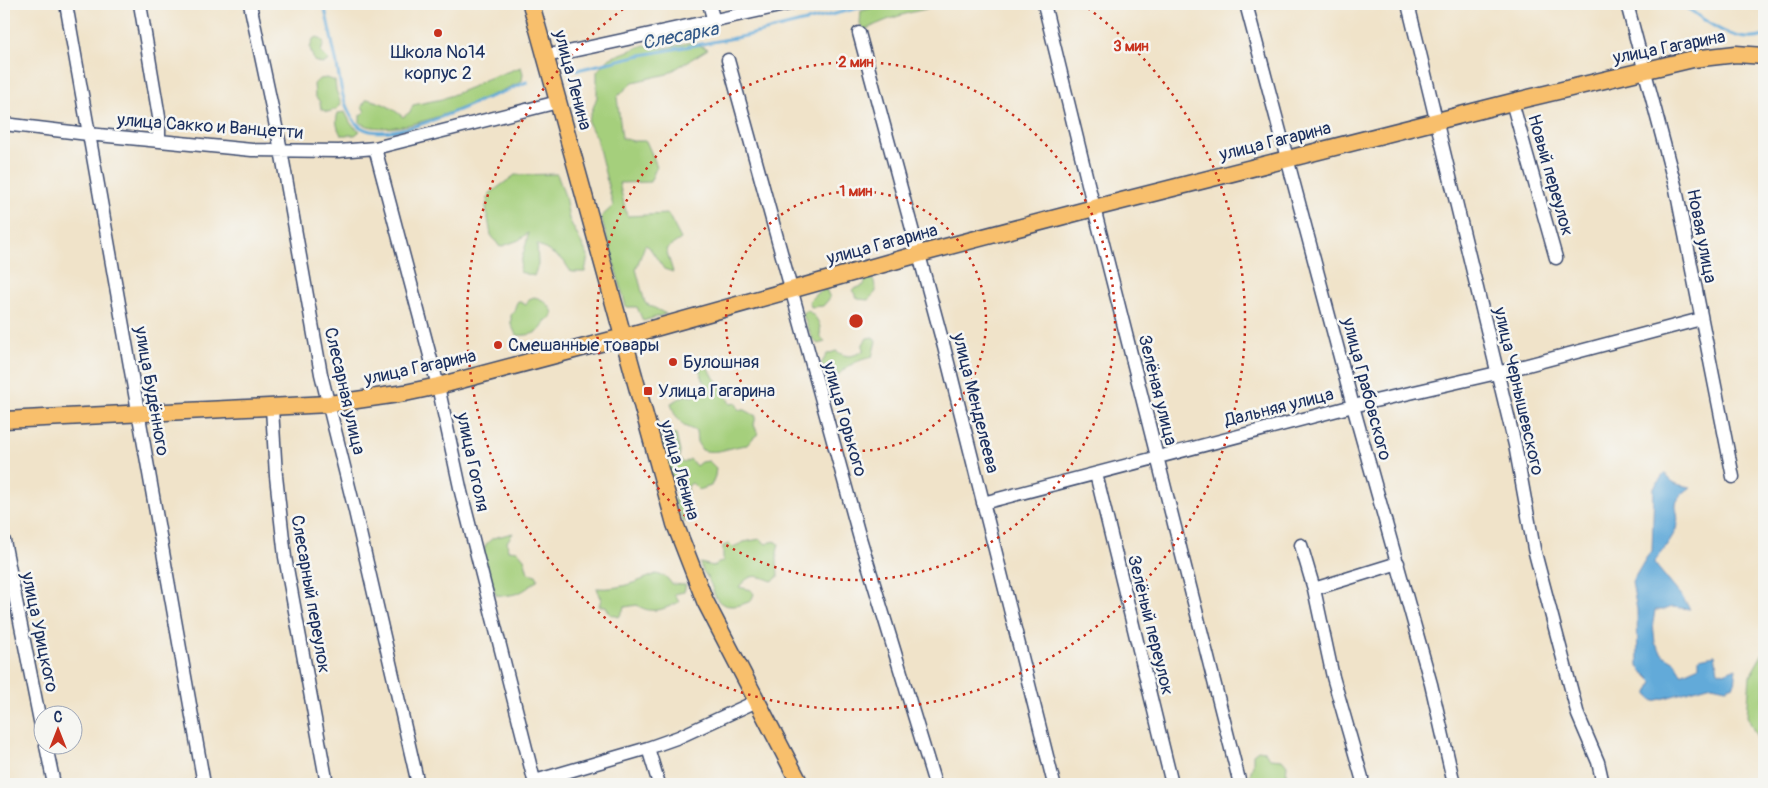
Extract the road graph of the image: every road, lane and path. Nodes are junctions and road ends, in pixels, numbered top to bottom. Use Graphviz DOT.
graph roads {
  1 [pos="66,4"];
  2 [pos="140,4"];
  3 [pos="250,4"];
  4 [pos="531,4"];
  5 [pos="709,4"];
  6 [pos="789,4"];
  7 [pos="1044,4"];
  8 [pos="1246,4"];
  9 [pos="1408,4"];
  10 [pos="1627,4"];
  11 [pos="714,21"];
  12 [pos="859,32"];
  13 [pos="546,55"];
  14 [pos="1764,56"];
  15 [pos="728,60"];
  16 [pos="1645,71"];
  17 [pos="558,102"];
  18 [pos="1512,102"];
  19 [pos="1437,121"];
  20 [pos="4,124"];
  21 [pos="88,134"];
  22 [pos="159,141"];
  23 [pos="375,148"];
  24 [pos="281,150"];
  25 [pos="1286,158"];
  26 [pos="1094,208"];
  27 [pos="919,254"];
  28 [pos="1556,258"];
  29 [pos="791,290"];
  30 [pos="1701,319"];
  31 [pos="623,337"];
  32 [pos="1498,372"];
  33 [pos="438,386"];
  34 [pos="329,404"];
  35 [pos="1353,406"];
  36 [pos="272,408"];
  37 [pos="138,414"];
  38 [pos="4,420"];
  39 [pos="1157,457"];
  40 [pos="1096,474"];
  41 [pos="1733,477"];
  42 [pos="983,503"];
  43 [pos="4,541"];
  44 [pos="1302,545"];
  45 [pos="1398,563"];
  46 [pos="1314,589"];
  47 [pos="757,701"];
  48 [pos="37,706"];
  49 [pos="648,748"];
  50 [pos="48,756"];
  51 [pos="1362,778"];
  52 [pos="535,783"];
  53 [pos="54,784"];
  54 [pos="204,784"];
  55 [pos="327,784"];
  56 [pos="418,784"];
  57 [pos="659,784"];
  58 [pos="800,784"];
  59 [pos="935,784"];
  60 [pos="1054,784"];
  61 [pos="1172,784"];
  62 [pos="1240,784"];
  63 [pos="1454,784"];
  64 [pos="1603,784"];
  1 -- 21 [label="street, улица Будённого"];
  2 -- 22 [label="street"];
  3 -- 24 [label="street, Слесарная улица"];
  4 -- 13 [label="main road, улица Ленина"];
  5 -- 11 [label="street"];
  6 -- 11 [label="street"];
  7 -- 26 [label="street, Зелёная улица"];
  8 -- 25 [label="street, улица Грабовского"];
  9 -- 19 [label="street, улица Чернышевского"];
  10 -- 16 [label="street, Новая улица"];
  11 -- 13 [label="street"];
  12 -- 27 [label="street, улица Менделеева"];
  13 -- 17 [label="main road, улица Ленина"];
  14 -- 16 [label="main road, улица Гагарина"];
  15 -- 29 [label="street, улица Горького"];
  16 -- 18 [label="main road, улица Гагарина"];
  16 -- 30 [label="street, Новая улица"];
  17 -- 23 [label="street, улица Сакко и Ванцетти"];
  17 -- 31 [label="main road, улица Ленина"];
  18 -- 19 [label="main road, улица Гагарина"];
  18 -- 28 [label="street, Новый переулок"];
  19 -- 25 [label="main road, улица Гагарина"];
  19 -- 32 [label="street, улица Чернышевского"];
  20 -- 21 [label="street, улица Сакко и Ванцетти"];
  21 -- 22 [label="street, улица Сакко и Ванцетти"];
  21 -- 37 [label="street, улица Будённого"];
  22 -- 24 [label="street, улица Сакко и Ванцетти"];
  23 -- 24 [label="street, улица Сакко и Ванцетти"];
  23 -- 33 [label="street, улица Гоголя"];
  24 -- 34 [label="street, Слесарная улица"];
  25 -- 26 [label="main road, улица Гагарина"];
  25 -- 35 [label="street, улица Грабовского"];
  26 -- 27 [label="main road, улица Гагарина"];
  26 -- 39 [label="street, Зелёная улица"];
  27 -- 29 [label="main road, улица Гагарина"];
  27 -- 42 [label="street, улица Менделеева"];
  29 -- 31 [label="main road, улица Гагарина"];
  29 -- 59 [label="street, улица Горького"];
  30 -- 32 [label="street, Дальняя улица"];
  30 -- 41 [label="street, Новая улица"];
  31 -- 33 [label="main road, улица Гагарина"];
  31 -- 47 [label="main road, улица Ленина"];
  32 -- 35 [label="street, Дальняя улица"];
  32 -- 64 [label="street, улица Чернышевского"];
  33 -- 34 [label="main road, улица Гагарина"];
  33 -- 52 [label="street, улица Гоголя"];
  34 -- 36 [label="main road, улица Гагарина"];
  34 -- 56 [label="street, Слесарная улица"];
  35 -- 39 [label="street, Дальняя улица"];
  35 -- 45 [label="street, улица Грабовского"];
  36 -- 37 [label="main road, улица Гагарина"];
  36 -- 55 [label="street, Слесарный переулок"];
  37 -- 38 [label="main road, улица Гагарина"];
  37 -- 54 [label="street, улица Будённого"];
  39 -- 40 [label="street, Дальняя улица"];
  39 -- 62 [label="street, Зелёная улица"];
  40 -- 42 [label="street, Дальняя улица"];
  40 -- 61 [label="street, Зелёный переулок"];
  42 -- 60 [label="street, улица Менделеева"];
  43 -- 48 [label="street, улица Урицкого"];
  44 -- 46 [label="street"];
  45 -- 46 [label="street"];
  45 -- 63 [label="street, улица Грабовского"];
  46 -- 51 [label="street"];
  47 -- 49 [label="street"];
  47 -- 58 [label="main road, улица Ленина"];
  49 -- 52 [label="street"];
  49 -- 57 [label="street"];
  50 -- 53 [label="street"];
}
